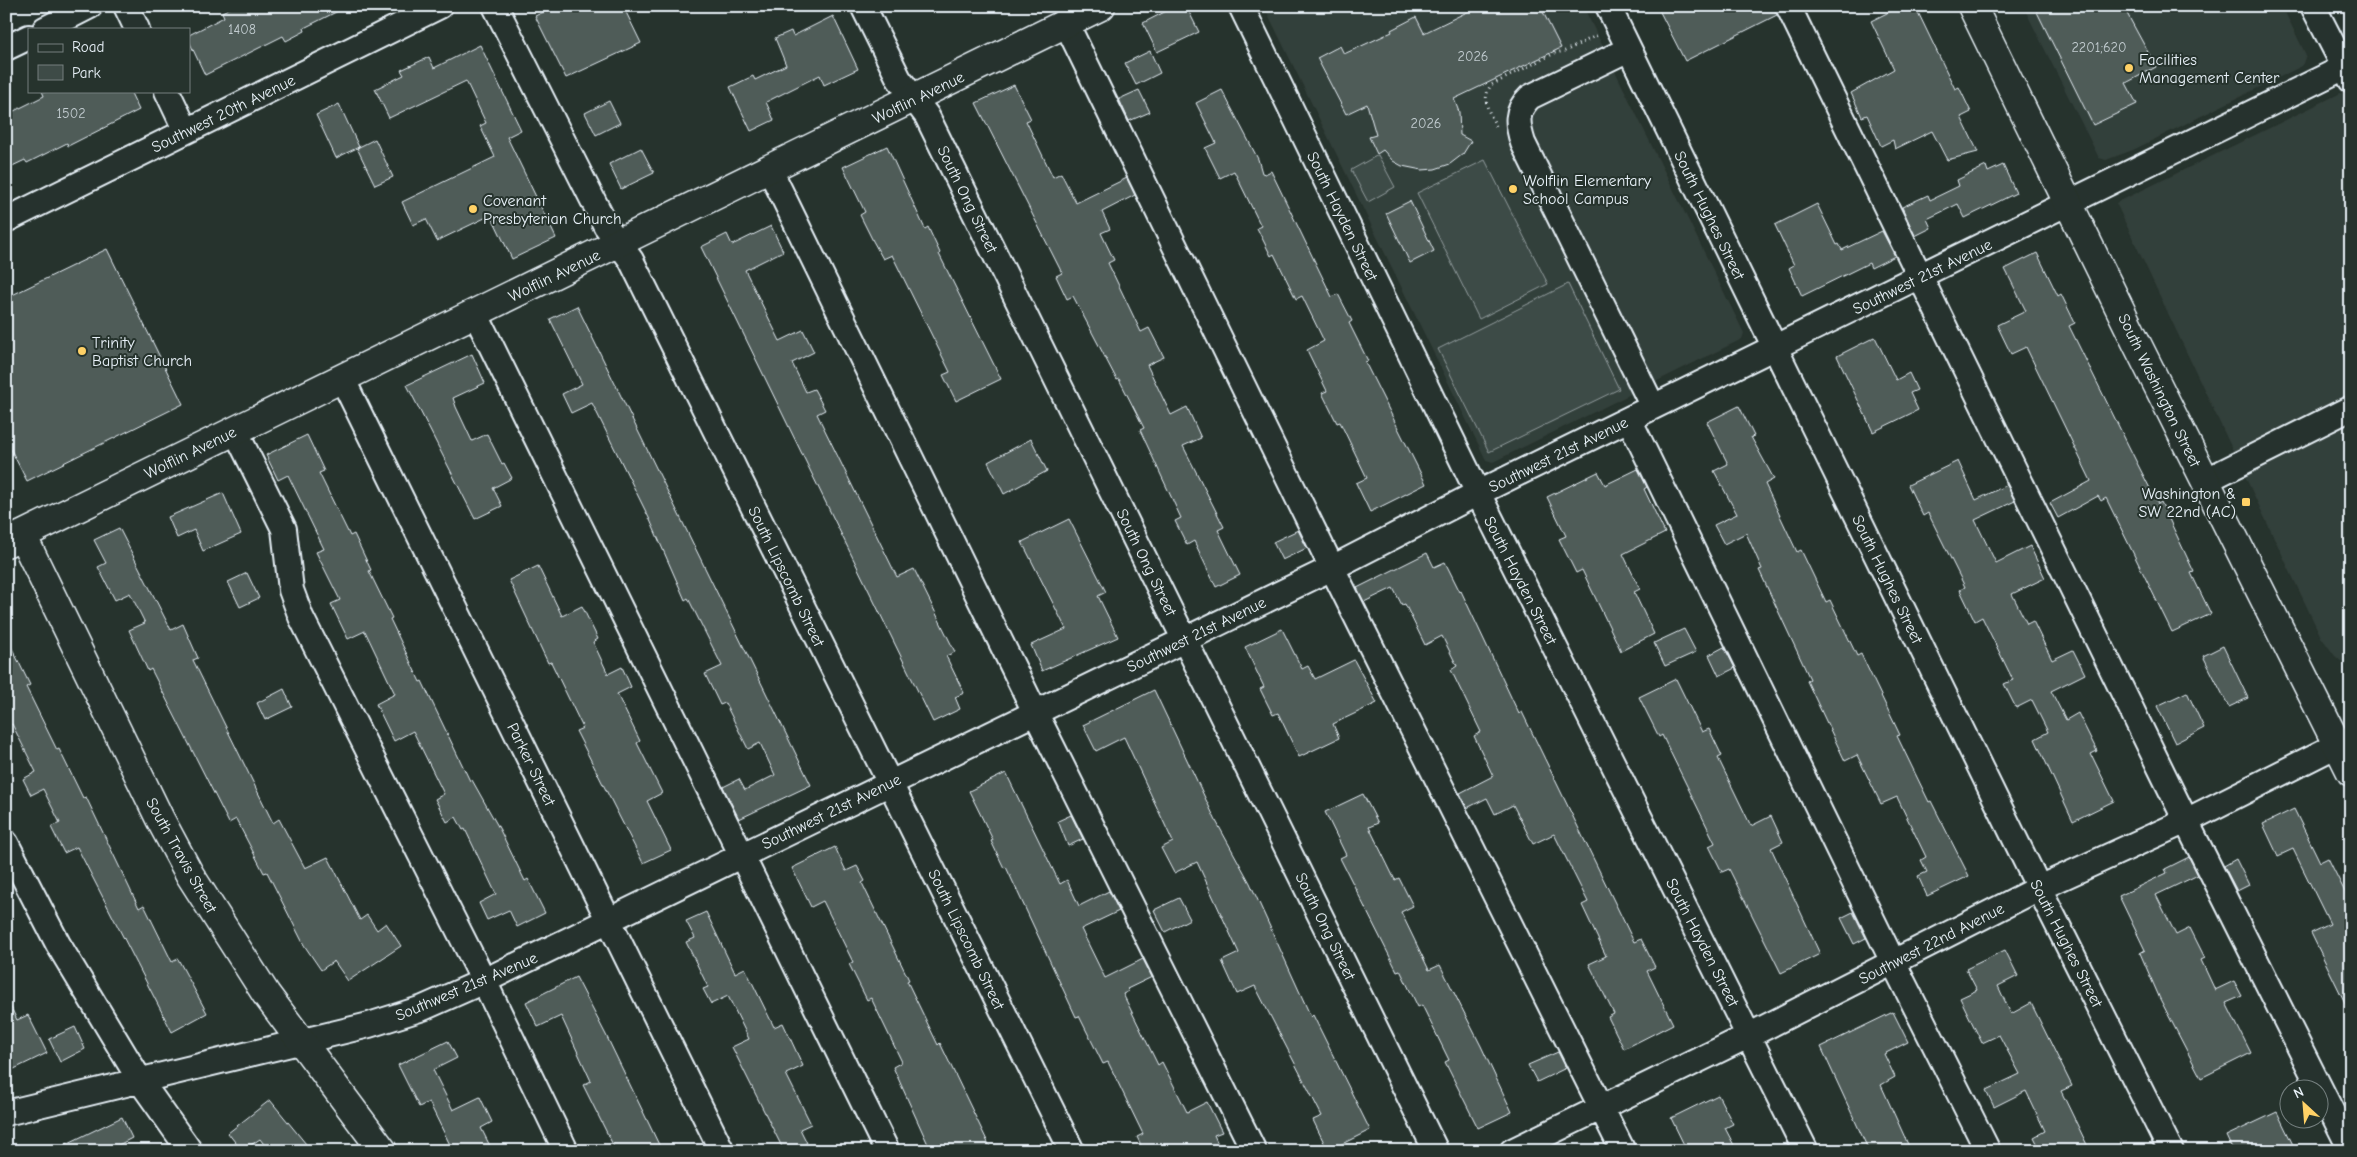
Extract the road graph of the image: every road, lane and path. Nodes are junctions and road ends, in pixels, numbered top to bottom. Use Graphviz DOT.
graph roads {
  1 [pos="90,6"];
  2 [pos="126,6"];
  3 [pos="440,6"];
  4 [pos="495,6"];
  5 [pos="863,6"];
  6 [pos="1101,6"];
  7 [pos="1241,6"];
  8 [pos="1608,6"];
  9 [pos="1788,6"];
  10 [pos="1972,6"];
  11 [pos="2312,6"];
  12 [pos="1066,24"];
  13 [pos="47,28"];
  14 [pos="137,28"];
  15 [pos="28,37"];
  16 [pos="6,48"];
  17 [pos="1629,49"];
  18 [pos="2348,71"];
  19 [pos="167,92"];
  20 [pos="914,98"];
  21 [pos="186,131"];
  22 [pos="770,170"];
  23 [pos="2068,204"];
  24 [pos="6,220"];
  25 [pos="619,244"];
  26 [pos="1920,277"];
  27 [pos="475,313"];
  28 [pos="1775,348"];
  29 [pos="342,378"];
  30 [pos="1653,407"];
  31 [pos="2351,408"];
  32 [pos="1629,419"];
  33 [pos="235,430"];
  34 [pos="2206,482"];
  35 [pos="1478,493"];
  36 [pos="14,539"];
  37 [pos="1332,568"];
  38 [pos="1186,639"];
  39 [pos="1035,712"];
  40 [pos="2344,741"];
  41 [pos="2351,772"];
  42 [pos="889,783"];
  43 [pos="2186,820"];
  44 [pos="6,843"];
  45 [pos="743,855"];
  46 [pos="2039,888"];
  47 [pos="610,920"];
  48 [pos="1893,962"];
  49 [pos="484,981"];
  50 [pos="1750,1035"];
  51 [pos="302,1041"];
  52 [pos="141,1082"];
  53 [pos="1602,1107"];
  54 [pos="6,1113"];
  55 [pos="2351,1150"];
  56 [pos="190,1151"];
  57 [pos="384,1151"];
  58 [pos="566,1151"];
  59 [pos="722,1151"];
  60 [pos="887,1151"];
  61 [pos="1072,1151"];
  62 [pos="1254,1151"];
  63 [pos="1436,1151"];
  64 [pos="1512,1151"];
  65 [pos="1623,1151"];
  66 [pos="1806,1151"];
  67 [pos="1988,1151"];
  68 [pos="2171,1151"];
  1 -- 13 [label="street"];
  2 -- 14 [label="street"];
  3 -- 21 [label="street, Southwest 20th Avenue"];
  4 -- 25 [label="street, South Lipscomb Street"];
  5 -- 20 [label="street, South Ong Street"];
  6 -- 12 [label="main road, Wolflin Avenue"];
  7 -- 35 [label="street, South Hayden Street"];
  8 -- 17 [label="street, South Hughes Street"];
  9 -- 26 [label="street"];
  10 -- 23 [label="main road, South Washington Street"];
  11 -- 18 [label="street"];
  12 -- 20 [label="main road, Wolflin Avenue"];
  12 -- 37 [label="street"];
  15 -- 16 [label="street"];
  17 -- 28 [label="street, South Hughes Street"];
  17 -- 30 [label="street"];
  18 -- 23 [label="street, Southwest 21st Avenue"];
  19 -- 21 [label="street"];
  20 -- 22 [label="main road, Wolflin Avenue"];
  20 -- 38 [label="street, South Ong Street"];
  21 -- 24 [label="street, Southwest 20th Avenue"];
  22 -- 25 [label="main road, Wolflin Avenue"];
  22 -- 39 [label="street"];
  23 -- 26 [label="street, Southwest 21st Avenue"];
  23 -- 34 [label="main road, South Washington Street"];
  25 -- 27 [label="main road, Wolflin Avenue"];
  25 -- 42 [label="street, South Lipscomb Street"];
  26 -- 28 [label="street, Southwest 21st Avenue"];
  26 -- 43 [label="street"];
  27 -- 29 [label="main road, Wolflin Avenue"];
  27 -- 45 [label="street"];
  28 -- 30 [label="street, Southwest 21st Avenue"];
  28 -- 46 [label="street, South Hughes Street"];
  29 -- 33 [label="main road, Wolflin Avenue"];
  29 -- 47 [label="street, Parker Street"];
  30 -- 32 [label="street, Southwest 21st Avenue"];
  31 -- 34 [label="street"];
  32 -- 35 [label="street, Southwest 21st Avenue"];
  32 -- 48 [label="street"];
  33 -- 36 [label="main road, Wolflin Avenue"];
  33 -- 49 [label="street"];
  34 -- 40 [label="main road, South Washington Street"];
  35 -- 37 [label="street, Southwest 21st Avenue"];
  35 -- 50 [label="street, South Hayden Street"];
  36 -- 51 [label="main road, South Travis Street"];
  37 -- 38 [label="street, Southwest 21st Avenue"];
  37 -- 53 [label="street"];
  38 -- 39 [label="street, Southwest 21st Avenue"];
  38 -- 63 [label="street, South Ong Street"];
  39 -- 42 [label="street, Southwest 21st Avenue"];
  39 -- 62 [label="street"];
  40 -- 41 [label="main road, South Washington Street"];
  40 -- 43 [label="street, Southwest 22nd Avenue"];
  42 -- 45 [label="street, Southwest 21st Avenue"];
  42 -- 61 [label="street, South Lipscomb Street"];
  43 -- 46 [label="street, Southwest 22nd Avenue"];
  43 -- 55 [label="street"];
  44 -- 52 [label="street"];
  45 -- 47 [label="street, Southwest 21st Avenue"];
  45 -- 60 [label="street"];
  46 -- 48 [label="street, Southwest 22nd Avenue"];
  46 -- 68 [label="street, South Hughes Street"];
  47 -- 49 [label="street, Southwest 21st Avenue"];
  47 -- 59 [label="street, Parker Street"];
  48 -- 50 [label="street, Southwest 22nd Avenue"];
  48 -- 67 [label="street"];
  49 -- 51 [label="street, Southwest 21st Avenue"];
  49 -- 58 [label="street"];
  50 -- 53 [label="street, Southwest 22nd Avenue"];
  50 -- 66 [label="street, South Hayden Street"];
  51 -- 52 [label="street, Southwest 21st Avenue"];
  51 -- 57 [label="main road, South Travis Street"];
  52 -- 54 [label="street, Southwest 21st Avenue"];
  52 -- 56 [label="street"];
  53 -- 64 [label="street, Southwest 22nd Avenue"];
  53 -- 65 [label="street"];
}
